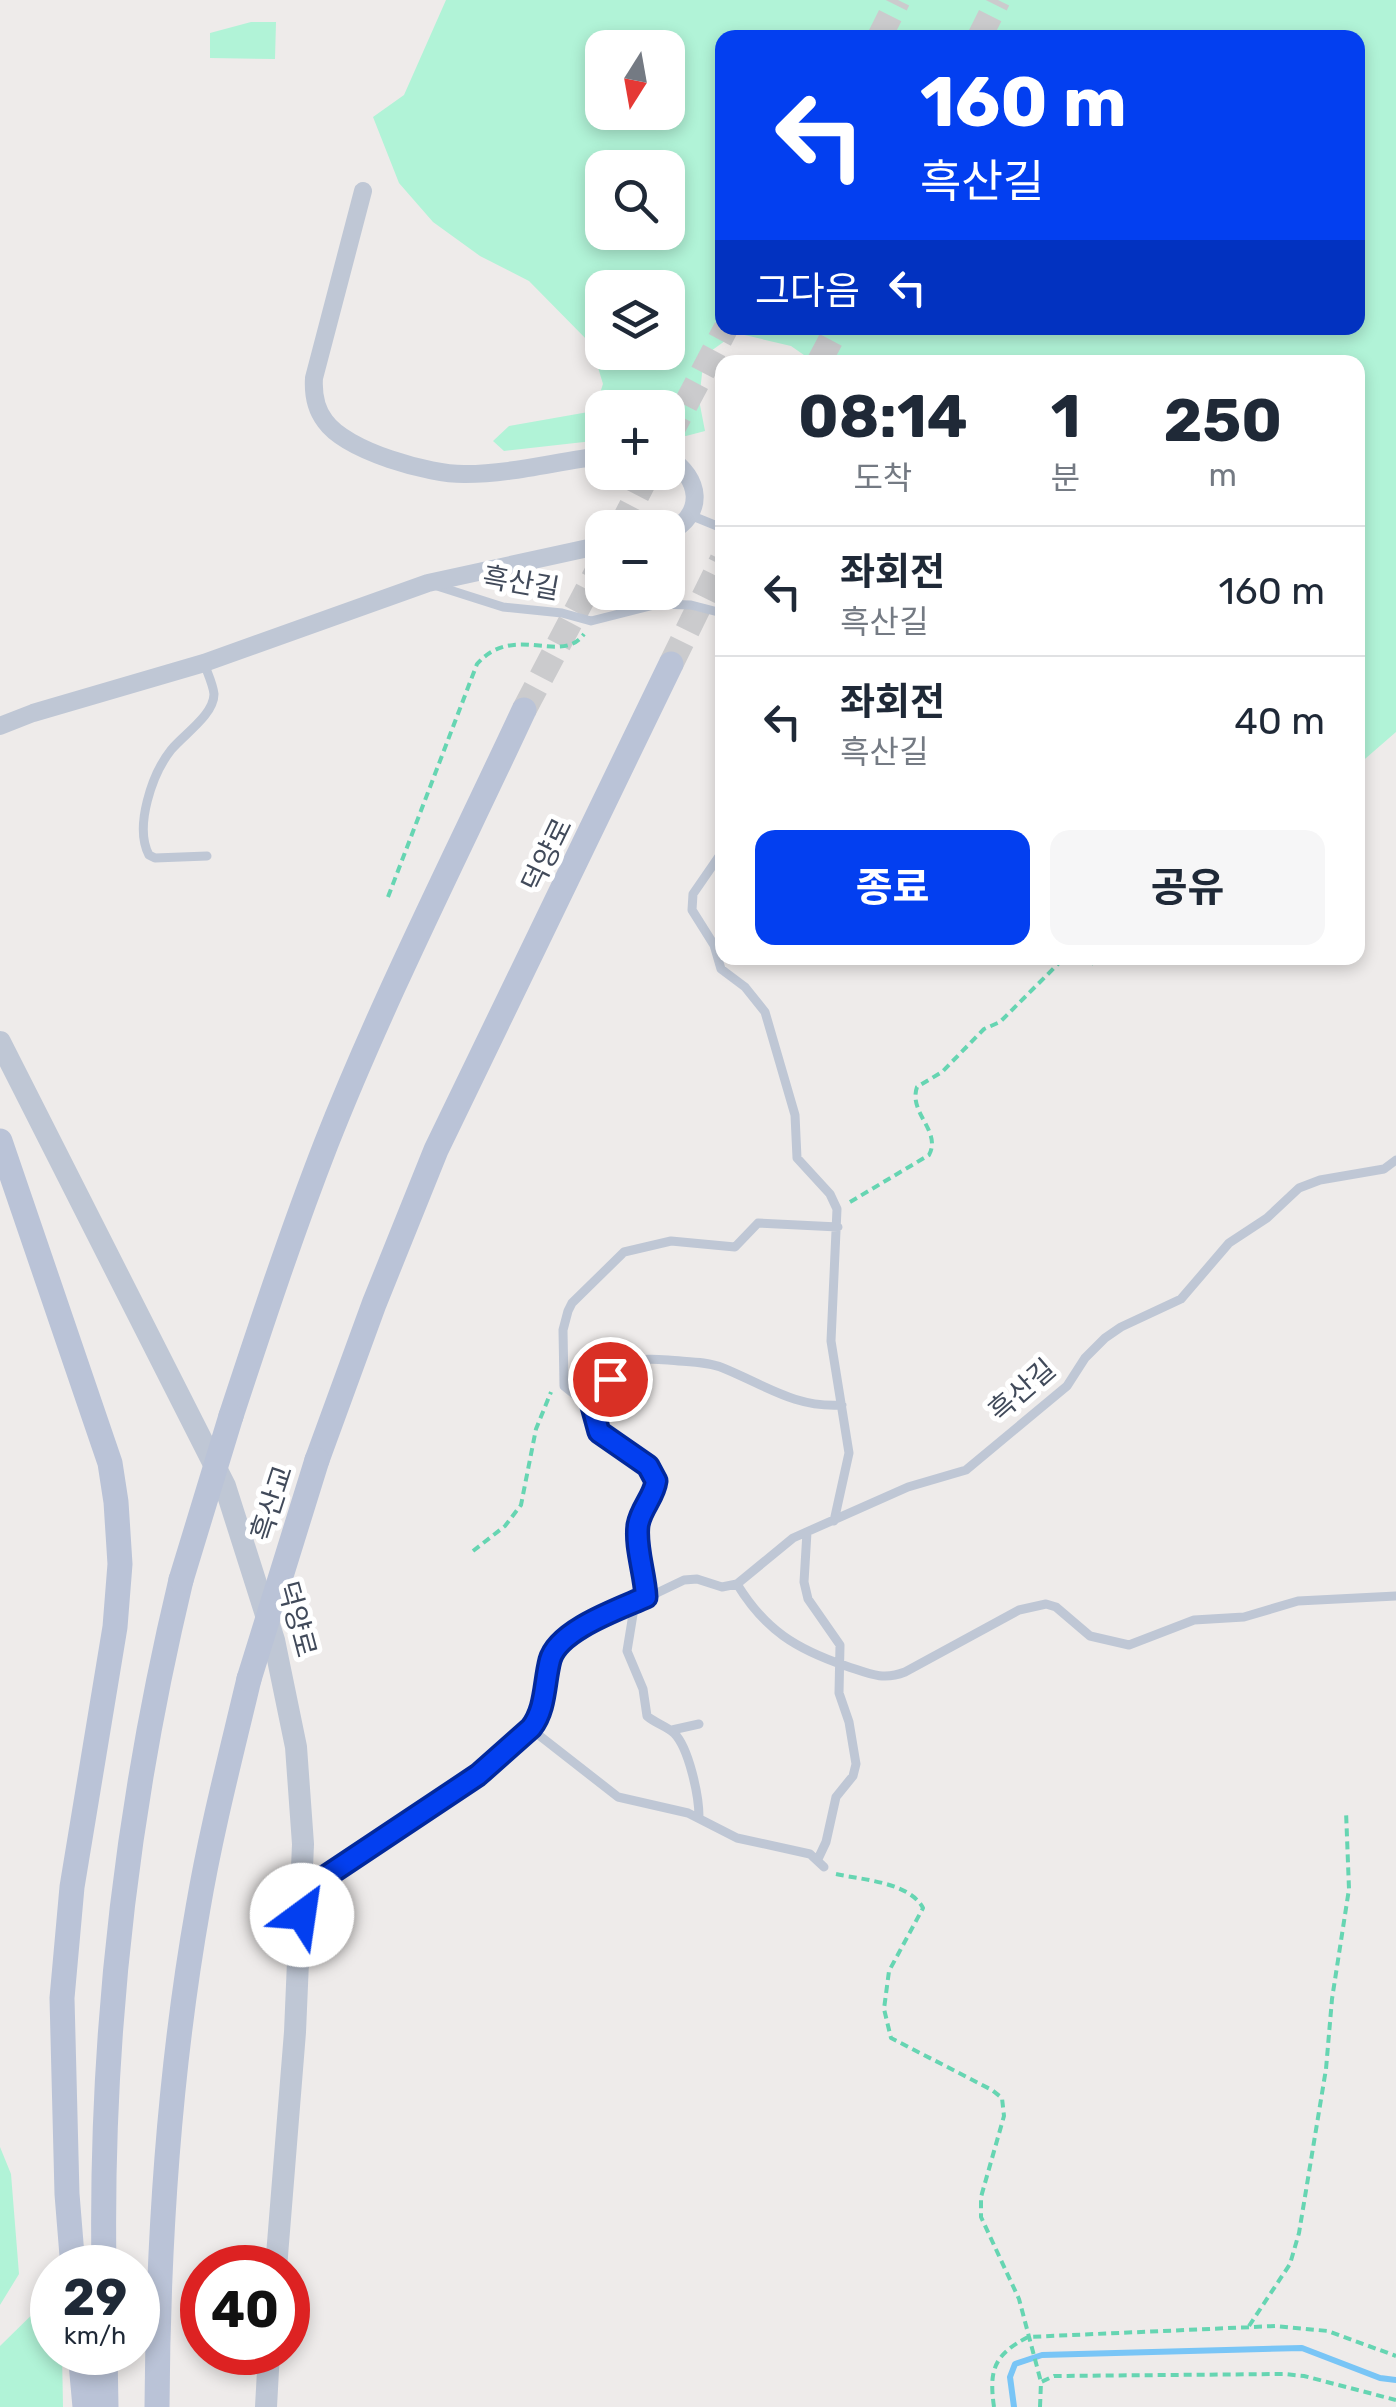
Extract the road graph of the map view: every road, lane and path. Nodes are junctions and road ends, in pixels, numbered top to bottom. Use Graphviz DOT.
graph roads {
  1 [pos="362,191"];
  2 [pos="585,458"];
  3 [pos="685,471"];
  4 [pos="690,516"];
  5 [pos="685,522"];
  6 [pos="715,525"];
  7 [pos="585,549"];
  8 [pos="428,583"];
  9 [pos="715,611"];
  10 [pos="591,621"];
  11 [pos="204,664"];
  12 [pos="671,664"];
  13 [pos="524,710"];
  14 [pos="0,726"];
  15 [pos="207,856"];
  16 [pos="715,862"];
  17 [pos="388,897"];
  18 [pos="715,948"];
  19 [pos="721,965"];
  20 [pos="1057,965"];
  21 [pos="0,1042"];
  22 [pos="0,1140"];
  23 [pos="1396,1160"];
  24 [pos="837,1209"];
  25 [pos="838,1227"];
  26 [pos="562,1369"];
  27 [pos="590,1399"];
  28 [pos="842,1405"];
  29 [pos="318,1460"];
  30 [pos="834,1521"];
  31 [pos="807,1532"];
  32 [pos="473,1551"];
  33 [pos="737,1584"];
  34 [pos="1396,1596"];
  35 [pos="646,1597"];
  36 [pos="635,1602"];
  37 [pos="841,1664"];
  38 [pos="699,1724"];
  39 [pos="531,1728"];
  40 [pos="672,1730"];
  41 [pos="1346,1811"];
  42 [pos="699,1816"];
  43 [pos="821,1862"];
  44 [pos="304,1891"];
  45 [pos="71,2245"];
  46 [pos="104,2245"];
  47 [pos="278,2245"];
  48 [pos="1248,2326"];
  49 [pos="1028,2338"];
  50 [pos="1396,2356"];
  51 [pos="82,2375"];
  52 [pos="105,2375"];
  53 [pos="268,2375"];
  54 [pos="1040,2382"];
  55 [pos="1396,2400"];
  56 [pos="85,2407"];
  57 [pos="106,2407"];
  58 [pos="156,2407"];
  59 [pos="266,2407"];
  60 [pos="994,2407"];
  61 [pos="1040,2407"];
  1 -- 2 [label="street"];
  3 -- 4 [label="street"];
  4 -- 5 [label="street"];
  4 -- 6 [label="lane"];
  7 -- 8 [label="street"];
  8 -- 10 [label="lane, 흑산길"];
  8 -- 11 [label="street"];
  9 -- 10 [label="lane, 흑산길"];
  10 -- 17 [label="path"];
  11 -- 14 [label="street"];
  11 -- 15 [label="lane"];
  12 -- 29 [label="main road, 덕양로"];
  13 -- 46 [label="main road, bridge"];
  16 -- 18 [label="lane"];
  19 -- 24 [label="lane"];
  20 -- 24 [label="path"];
  21 -- 44 [label="street, 덕양로"];
  22 -- 45 [label="main road"];
  23 -- 30 [label="lane, 흑산길"];
  24 -- 25 [label="lane"];
  25 -- 26 [label="lane"];
  25 -- 28 [label="lane"];
  26 -- 27 [label="lane"];
  26 -- 32 [label="path"];
  27 -- 28 [label="lane"];
  27 -- 35 [label="lane"];
  28 -- 30 [label="lane"];
  29 -- 58 [label="main road, 흑산교, bridge"];
  30 -- 31 [label="lane, 흑산길"];
  31 -- 33 [label="lane, 흑산길"];
  31 -- 37 [label="lane"];
  33 -- 35 [label="lane"];
  33 -- 37 [label="lane"];
  34 -- 37 [label="lane"];
  35 -- 36 [label="lane"];
  36 -- 39 [label="lane"];
  36 -- 40 [label="lane"];
  37 -- 43 [label="lane"];
  38 -- 40 [label="lane"];
  39 -- 42 [label="lane"];
  39 -- 44 [label="lane"];
  40 -- 42 [label="lane"];
  41 -- 48 [label="path"];
  42 -- 43 [label="lane"];
  43 -- 49 [label="path"];
  44 -- 47 [label="street, 덕양로"];
  48 -- 49 [label="path"];
  48 -- 50 [label="path"];
  49 -- 54 [label="path"];
  49 -- 60 [label="path"];
  51 -- 56 [label="main road"];
  52 -- 57 [label="main road"];
  53 -- 59 [label="street"];
  54 -- 55 [label="path"];
  54 -- 61 [label="path"];
}
